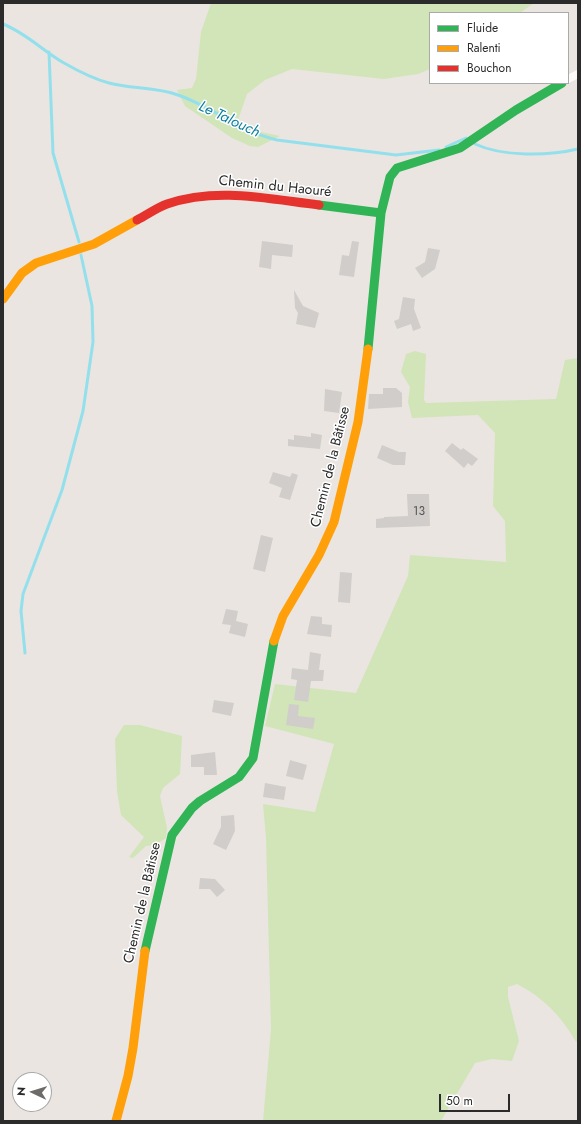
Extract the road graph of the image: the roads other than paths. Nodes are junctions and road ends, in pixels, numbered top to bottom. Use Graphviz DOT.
graph roads {
  1 [pos="578,74"];
  2 [pos="569,78"];
  3 [pos="560,84"];
  4 [pos="381,213"];
  5 [pos="3,299"];
  6 [pos="116,1121"];
  1 -- 2 [label="street"];
  3 -- 4 [label="street, Chemin de la Bâtisse"];
  4 -- 5 [label="street, Chemin du Haouré"];
  4 -- 6 [label="street, Chemin de la Bâtisse"];
}
